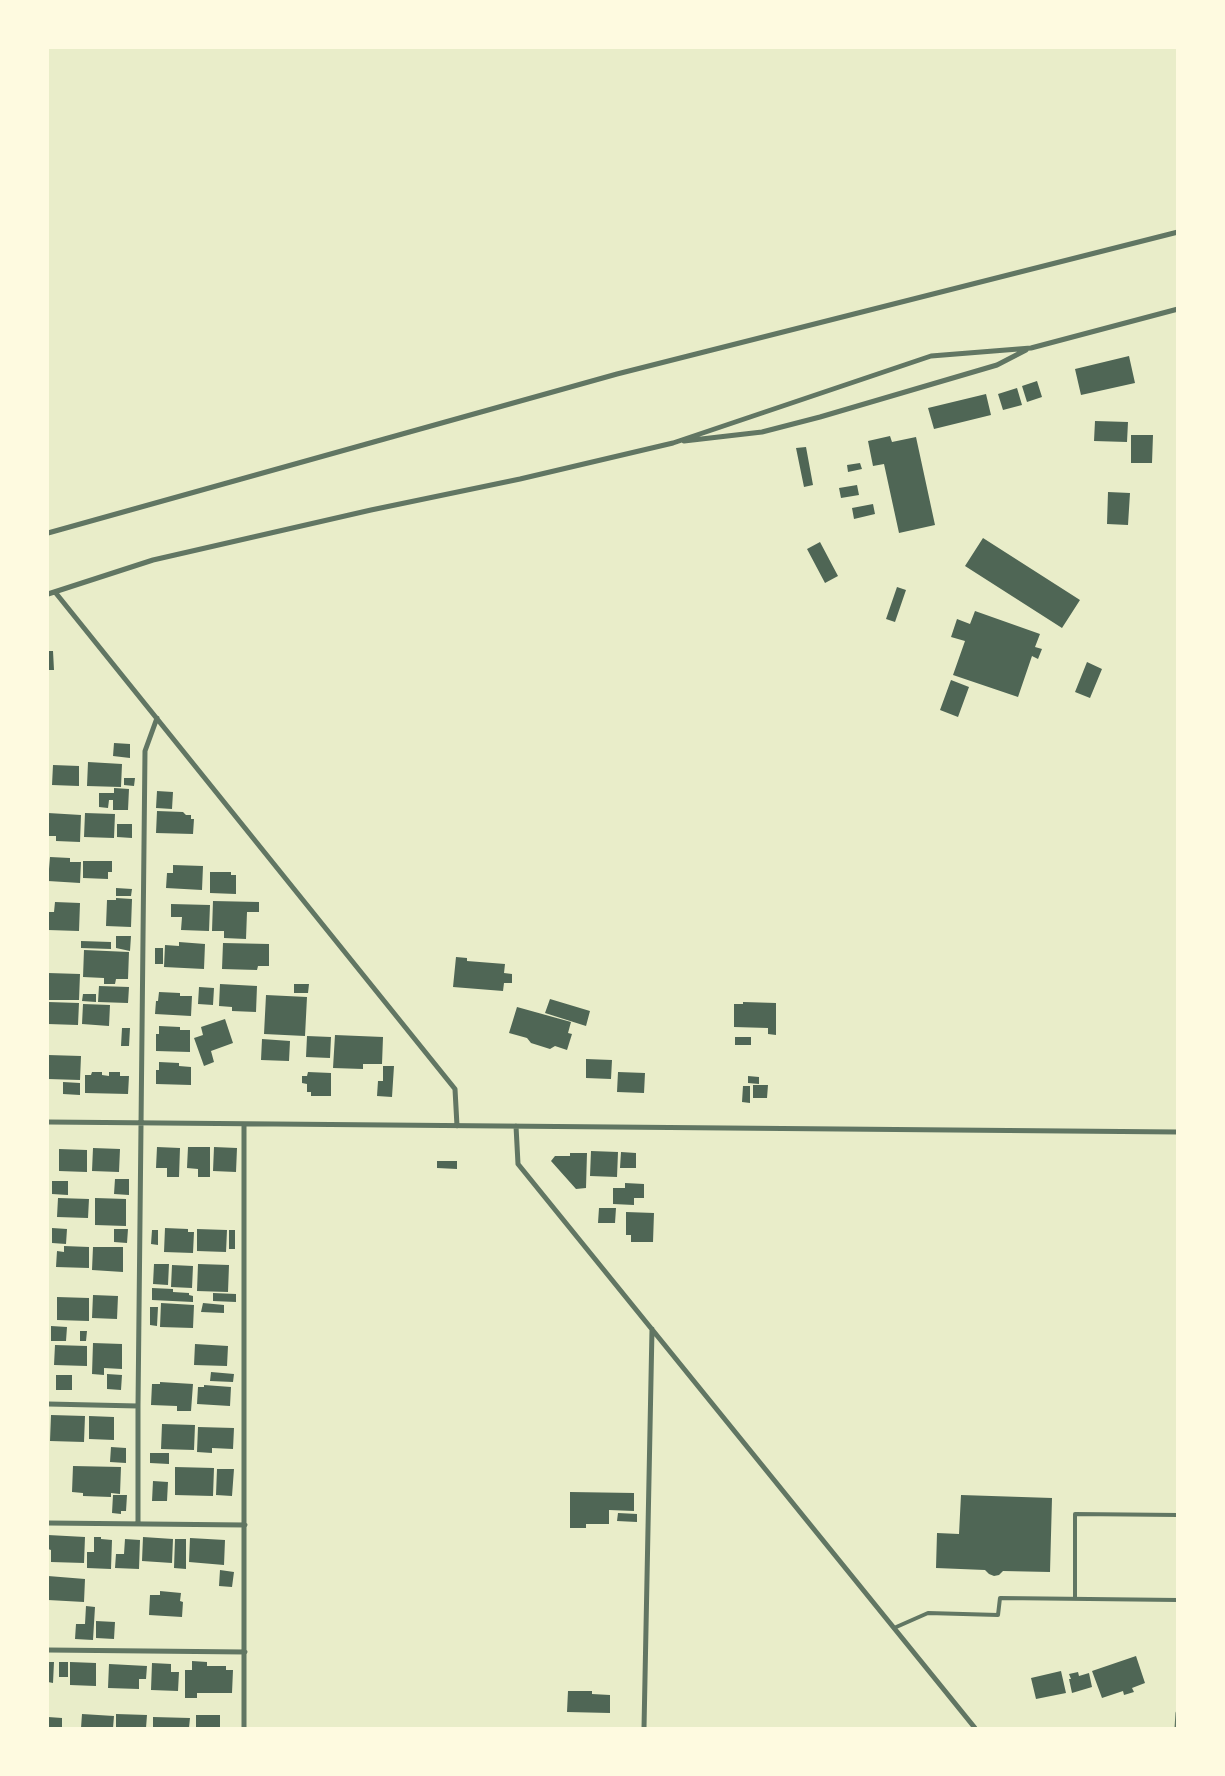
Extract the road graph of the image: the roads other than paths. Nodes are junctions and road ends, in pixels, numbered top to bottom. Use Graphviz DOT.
graph roads {
  1 [pos="1178,232"];
  2 [pos="1178,309"];
  3 [pos="1030,348"];
  4 [pos="673,443"];
  5 [pos="48,533"];
  6 [pos="54,592"];
  7 [pos="48,594"];
  8 [pos="157,718"];
  9 [pos="48,1122"];
  10 [pos="140,1123"];
  11 [pos="244,1124"];
  12 [pos="456,1126"];
  13 [pos="516,1126"];
  14 [pos="1178,1132"];
  15 [pos="652,1328"];
  16 [pos="48,1404"];
  17 [pos="138,1406"];
  18 [pos="1178,1515"];
  19 [pos="48,1523"];
  20 [pos="138,1524"];
  21 [pos="245,1526"];
  22 [pos="1075,1599"];
  23 [pos="1178,1600"];
  24 [pos="894,1628"];
  25 [pos="48,1650"];
  26 [pos="244,1652"];
  27 [pos="1178,1713"];
  28 [pos="244,1728"];
  29 [pos="644,1728"];
  30 [pos="975,1728"];
  31 [pos="1177,1728"];
  1 -- 5 [label="street"];
  2 -- 3 [label="street"];
  3 -- 4 [label="street"];
  3 -- 4 [label="street"];
  4 -- 6 [label="street"];
  6 -- 7 [label="street"];
  6 -- 8 [label="street"];
  8 -- 10 [label="street"];
  8 -- 12 [label="street"];
  9 -- 10 [label="street"];
  10 -- 11 [label="street"];
  10 -- 17 [label="street"];
  11 -- 12 [label="street"];
  11 -- 21 [label="street"];
  12 -- 13 [label="street"];
  13 -- 14 [label="street"];
  13 -- 15 [label="street"];
  15 -- 24 [label="street"];
  15 -- 29 [label="street"];
  16 -- 17 [label="street"];
  17 -- 20 [label="street"];
  18 -- 22 [label="lane"];
  19 -- 20 [label="street"];
  20 -- 21 [label="street"];
  21 -- 26 [label="street"];
  22 -- 23 [label="lane"];
  22 -- 24 [label="lane"];
  24 -- 30 [label="street"];
  25 -- 26 [label="street"];
  26 -- 28 [label="street"];
  27 -- 31 [label="street"];
}
